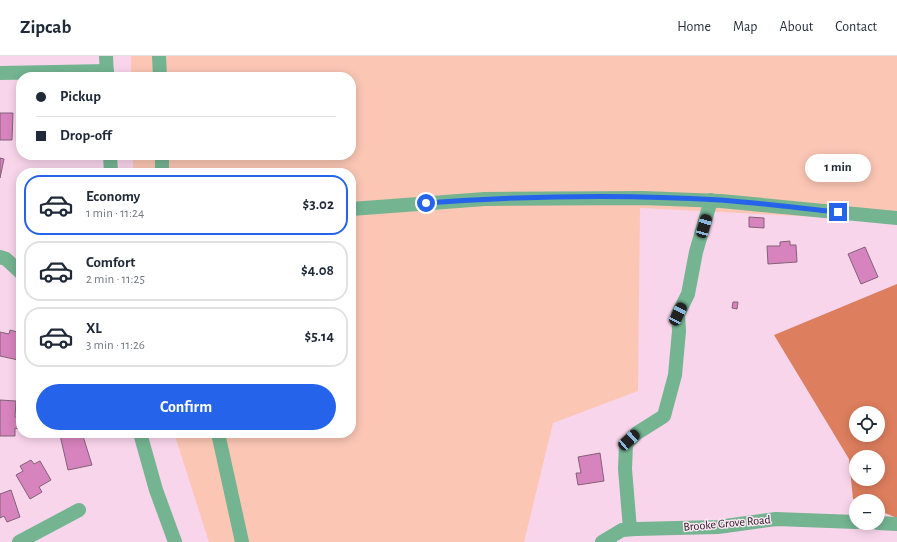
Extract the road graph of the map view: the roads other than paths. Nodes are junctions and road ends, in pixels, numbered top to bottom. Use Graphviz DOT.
graph roads {
  1 [pos="106,56"];
  2 [pos="159,56"];
  3 [pos="107,72"];
  4 [pos="160,72"];
  5 [pos="0,73"];
  6 [pos="16,73"];
  7 [pos="711,200"];
  8 [pos="356,209"];
  9 [pos="897,218"];
  10 [pos="0,257"];
  11 [pos="16,269"];
  12 [pos="141,438"];
  13 [pos="219,438"];
  14 [pos="79,510"];
  15 [pos="849,522"];
  16 [pos="885,523"];
  17 [pos="897,524"];
  18 [pos="630,529"];
  19 [pos="19,542"];
  20 [pos="176,542"];
  21 [pos="242,542"];
  22 [pos="602,542"];
  1 -- 3 [label="street"];
  2 -- 4 [label="street"];
  5 -- 6 [label="street"];
  7 -- 8 [label="street"];
  7 -- 9 [label="street"];
  7 -- 18 [label="street"];
  10 -- 11 [label="street"];
  12 -- 20 [label="street"];
  13 -- 21 [label="street"];
  14 -- 19 [label="street"];
  15 -- 18 [label="street, Brooke Grove Road"];
  16 -- 17 [label="street"];
  18 -- 22 [label="street, Brooke Grove Road"];
}
